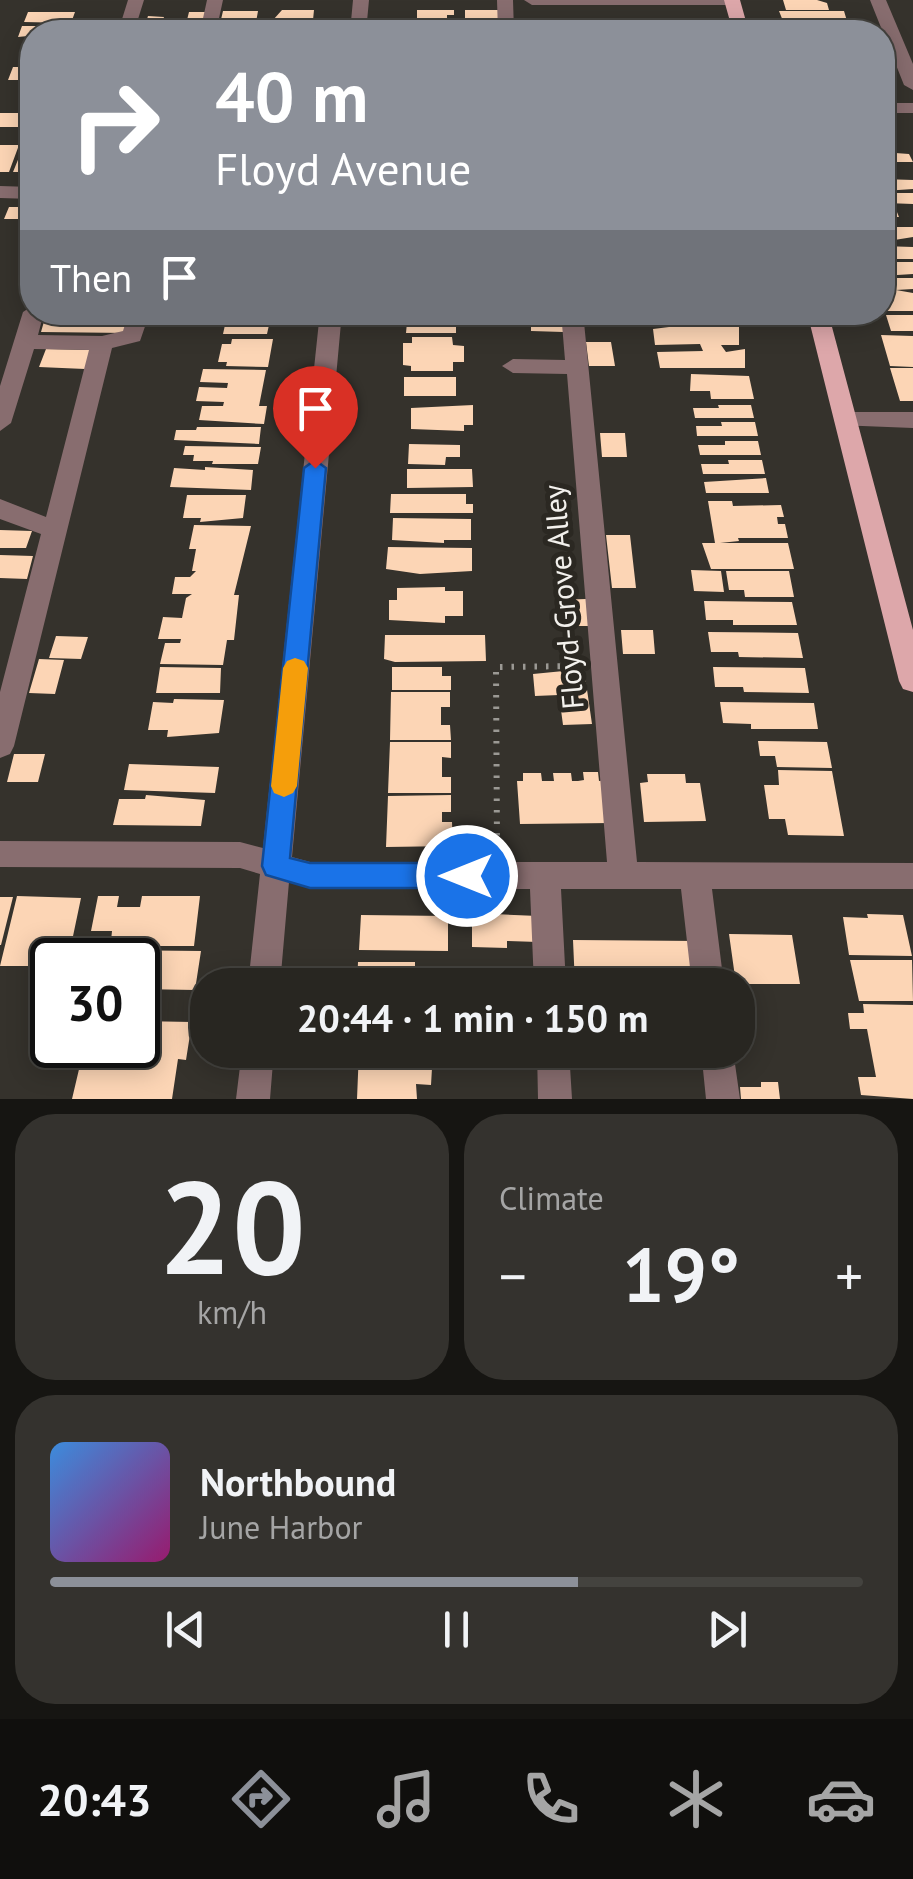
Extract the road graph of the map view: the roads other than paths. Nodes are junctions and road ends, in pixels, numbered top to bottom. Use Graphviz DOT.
graph roads {
  1 [pos="532,0"];
  2 [pos="732,0"];
  3 [pos="895,41"];
  4 [pos="913,85"];
  5 [pos="30,325"];
  6 [pos="136,325"];
  7 [pos="330,325"];
  8 [pos="573,325"];
  9 [pos="820,325"];
  10 [pos="25,342"];
  11 [pos="102,343"];
  12 [pos="513,366"];
  13 [pos="576,367"];
  14 [pos="845,420"];
  15 [pos="913,420"];
  16 [pos="0,423"];
  17 [pos="0,508"];
  18 [pos="54,528"];
  19 [pos="913,681"];
  20 [pos="0,746"];
  21 [pos="0,854"];
  22 [pos="276,866"];
  23 [pos="623,875"];
  24 [pos="545,876"];
  25 [pos="695,876"];
  26 [pos="913,876"];
  27 [pos="266,968"];
  28 [pos="549,968"];
  29 [pos="706,968"];
  30 [pos="256,1068"];
  31 [pos="554,1068"];
  32 [pos="718,1068"];
  33 [pos="253,1099"];
  34 [pos="555,1099"];
  35 [pos="722,1099"];
  1 -- 2 [label="street"];
  3 -- 4 [label="street"];
  5 -- 10 [label="street"];
  6 -- 11 [label="street"];
  7 -- 22 [label="street"];
  8 -- 13 [label="street, Floyd-Grove Alley"];
  9 -- 14 [label="main road"];
  10 -- 11 [label="street"];
  10 -- 16 [label="street"];
  11 -- 18 [label="street"];
  12 -- 13 [label="street"];
  13 -- 23 [label="street, Floyd-Grove Alley"];
  14 -- 15 [label="street"];
  14 -- 19 [label="main road"];
  17 -- 18 [label="street"];
  18 -- 20 [label="street"];
  21 -- 22 [label="street"];
  22 -- 24 [label="street"];
  22 -- 27 [label="street"];
  23 -- 24 [label="street"];
  23 -- 25 [label="street"];
  24 -- 28 [label="street"];
  25 -- 26 [label="street"];
  25 -- 29 [label="street"];
  30 -- 33 [label="street"];
  31 -- 34 [label="street"];
  32 -- 35 [label="street"];
}
